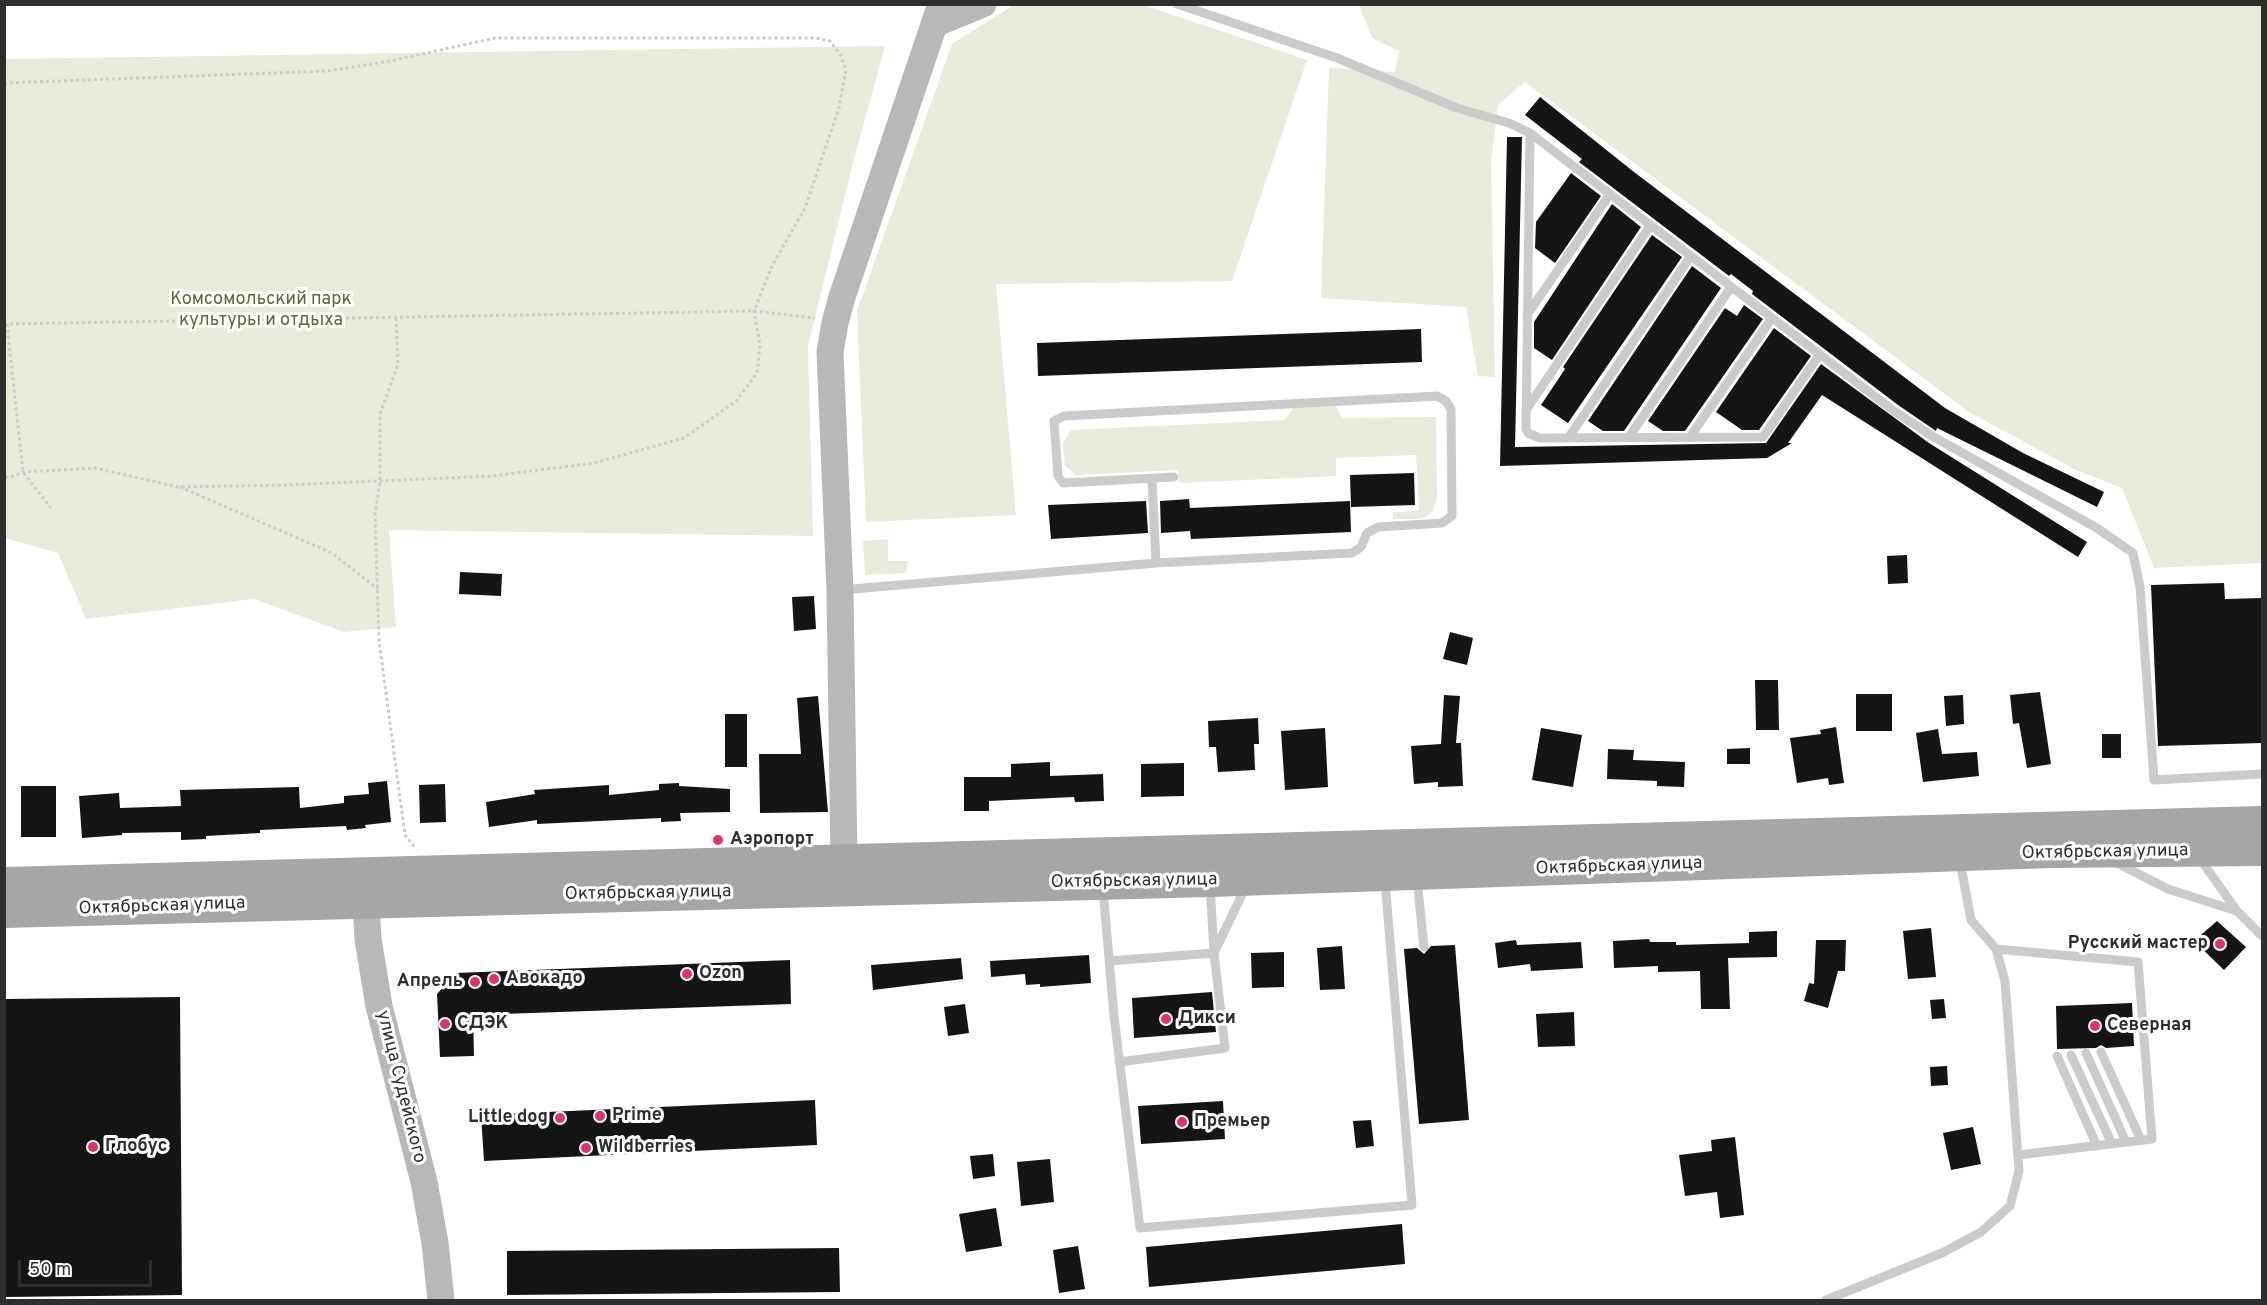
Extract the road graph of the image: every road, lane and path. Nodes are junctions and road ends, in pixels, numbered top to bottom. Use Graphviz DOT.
graph roads {
  1 [pos="983,4"];
  2 [pos="1177,4"];
  3 [pos="938,14"];
  4 [pos="4,83"];
  5 [pos="1530,133"];
  6 [pos="1610,194"];
  7 [pos="1650,226"];
  8 [pos="1690,257"];
  9 [pos="1731,287"];
  10 [pos="754,310"];
  11 [pos="1527,315"];
  12 [pos="396,317"];
  13 [pos="1772,318"];
  14 [pos="835,323"];
  15 [pos="6,324"];
  16 [pos="1820,354"];
  17 [pos="1526,410"];
  18 [pos="1629,436"];
  19 [pos="1569,437"];
  20 [pos="1690,437"];
  21 [pos="23,472"];
  22 [pos="7,477"];
  23 [pos="1174,477"];
  24 [pos="1152,479"];
  25 [pos="380,481"];
  26 [pos="4,482"];
  27 [pos="178,487"];
  28 [pos="51,508"];
  29 [pos="1156,563"];
  30 [pos="378,590"];
  31 [pos="840,590"];
  32 [pos="2262,774"];
  33 [pos="2262,822"];
  34 [pos="418,850"];
  35 [pos="2262,850"];
  36 [pos="2094,852"];
  37 [pos="2195,852"];
  38 [pos="1960,856"];
  39 [pos="1416,874"];
  40 [pos="845,875"];
  41 [pos="1385,875"];
  42 [pos="1249,879"];
  43 [pos="1210,881"];
  44 [pos="1103,882"];
  45 [pos="4,883"];
  46 [pos="365,887"];
  47 [pos="2237,911"];
  48 [pos="4,912"];
  49 [pos="2262,936"];
  50 [pos="1424,947"];
  51 [pos="1996,949"];
  52 [pos="1214,953"];
  53 [pos="1109,961"];
  54 [pos="2086,1053"];
  55 [pos="2101,1053"];
  56 [pos="2071,1055"];
  57 [pos="2056,1056"];
  58 [pos="1119,1062"];
  59 [pos="2141,1140"];
  60 [pos="2126,1142"];
  61 [pos="2112,1144"];
  62 [pos="2097,1146"];
  63 [pos="2018,1155"];
  64 [pos="441,1300"];
  65 [pos="1826,1300"];
  1 -- 3 [label="street"];
  2 -- 5 [label="lane"];
  3 -- 14 [label="street"];
  4 -- 10 [label="path"];
  5 -- 6 [label="lane"];
  5 -- 11 [label="lane"];
  6 -- 7 [label="lane"];
  6 -- 11 [label="lane"];
  7 -- 8 [label="lane"];
  7 -- 17 [label="lane"];
  8 -- 9 [label="lane"];
  8 -- 19 [label="lane"];
  9 -- 13 [label="lane"];
  9 -- 18 [label="lane"];
  10 -- 12 [label="path"];
  10 -- 14 [label="path"];
  10 -- 25 [label="path"];
  11 -- 17 [label="lane"];
  12 -- 15 [label="path"];
  12 -- 25 [label="path"];
  13 -- 16 [label="lane"];
  13 -- 20 [label="lane"];
  14 -- 31 [label="street"];
  15 -- 21 [label="path"];
  16 -- 20 [label="lane"];
  16 -- 32 [label="lane"];
  17 -- 19 [label="lane"];
  18 -- 19 [label="lane"];
  18 -- 20 [label="lane"];
  21 -- 22 [label="path"];
  21 -- 27 [label="path"];
  21 -- 28 [label="path"];
  22 -- 26 [label="path"];
  23 -- 24 [label="lane"];
  24 -- 29 [label="lane"];
  24 -- 29 [label="lane"];
  25 -- 27 [label="path"];
  25 -- 30 [label="path"];
  27 -- 30 [label="path"];
  29 -- 31 [label="lane"];
  30 -- 34 [label="path"];
  31 -- 40 [label="street"];
  33 -- 40 [label="main road, Октябрьская улица"];
  35 -- 37 [label="main road, Октябрьская улица"];
  36 -- 37 [label="main road, Октябрьская улица"];
  36 -- 38 [label="main road, Октябрьская улица"];
  36 -- 47 [label="lane"];
  37 -- 47 [label="lane"];
  38 -- 39 [label="main road, Октябрьская улица"];
  38 -- 51 [label="lane"];
  39 -- 41 [label="main road, Октябрьская улица"];
  39 -- 50 [label="lane"];
  40 -- 44 [label="main road, Октябрьская улица"];
  40 -- 46 [label="main road, Октябрьская улица"];
  41 -- 42 [label="main road, Октябрьская улица"];
  41 -- 58 [label="lane"];
  42 -- 43 [label="main road, Октябрьская улица"];
  42 -- 52 [label="lane"];
  43 -- 44 [label="main road, Октябрьская улица"];
  43 -- 52 [label="lane"];
  44 -- 53 [label="lane"];
  45 -- 46 [label="main road, Октябрьская улица"];
  46 -- 48 [label="main road, Октябрьская улица"];
  46 -- 64 [label="street, улица Судейского"];
  47 -- 49 [label="lane"];
  51 -- 59 [label="lane"];
  51 -- 63 [label="lane"];
  52 -- 53 [label="lane"];
  52 -- 58 [label="lane"];
  53 -- 58 [label="lane"];
  54 -- 60 [label="lane"];
  55 -- 59 [label="lane"];
  56 -- 61 [label="lane"];
  57 -- 62 [label="lane"];
  59 -- 60 [label="lane"];
  60 -- 61 [label="lane"];
  61 -- 62 [label="lane"];
  62 -- 63 [label="lane"];
  63 -- 65 [label="lane"];
}
